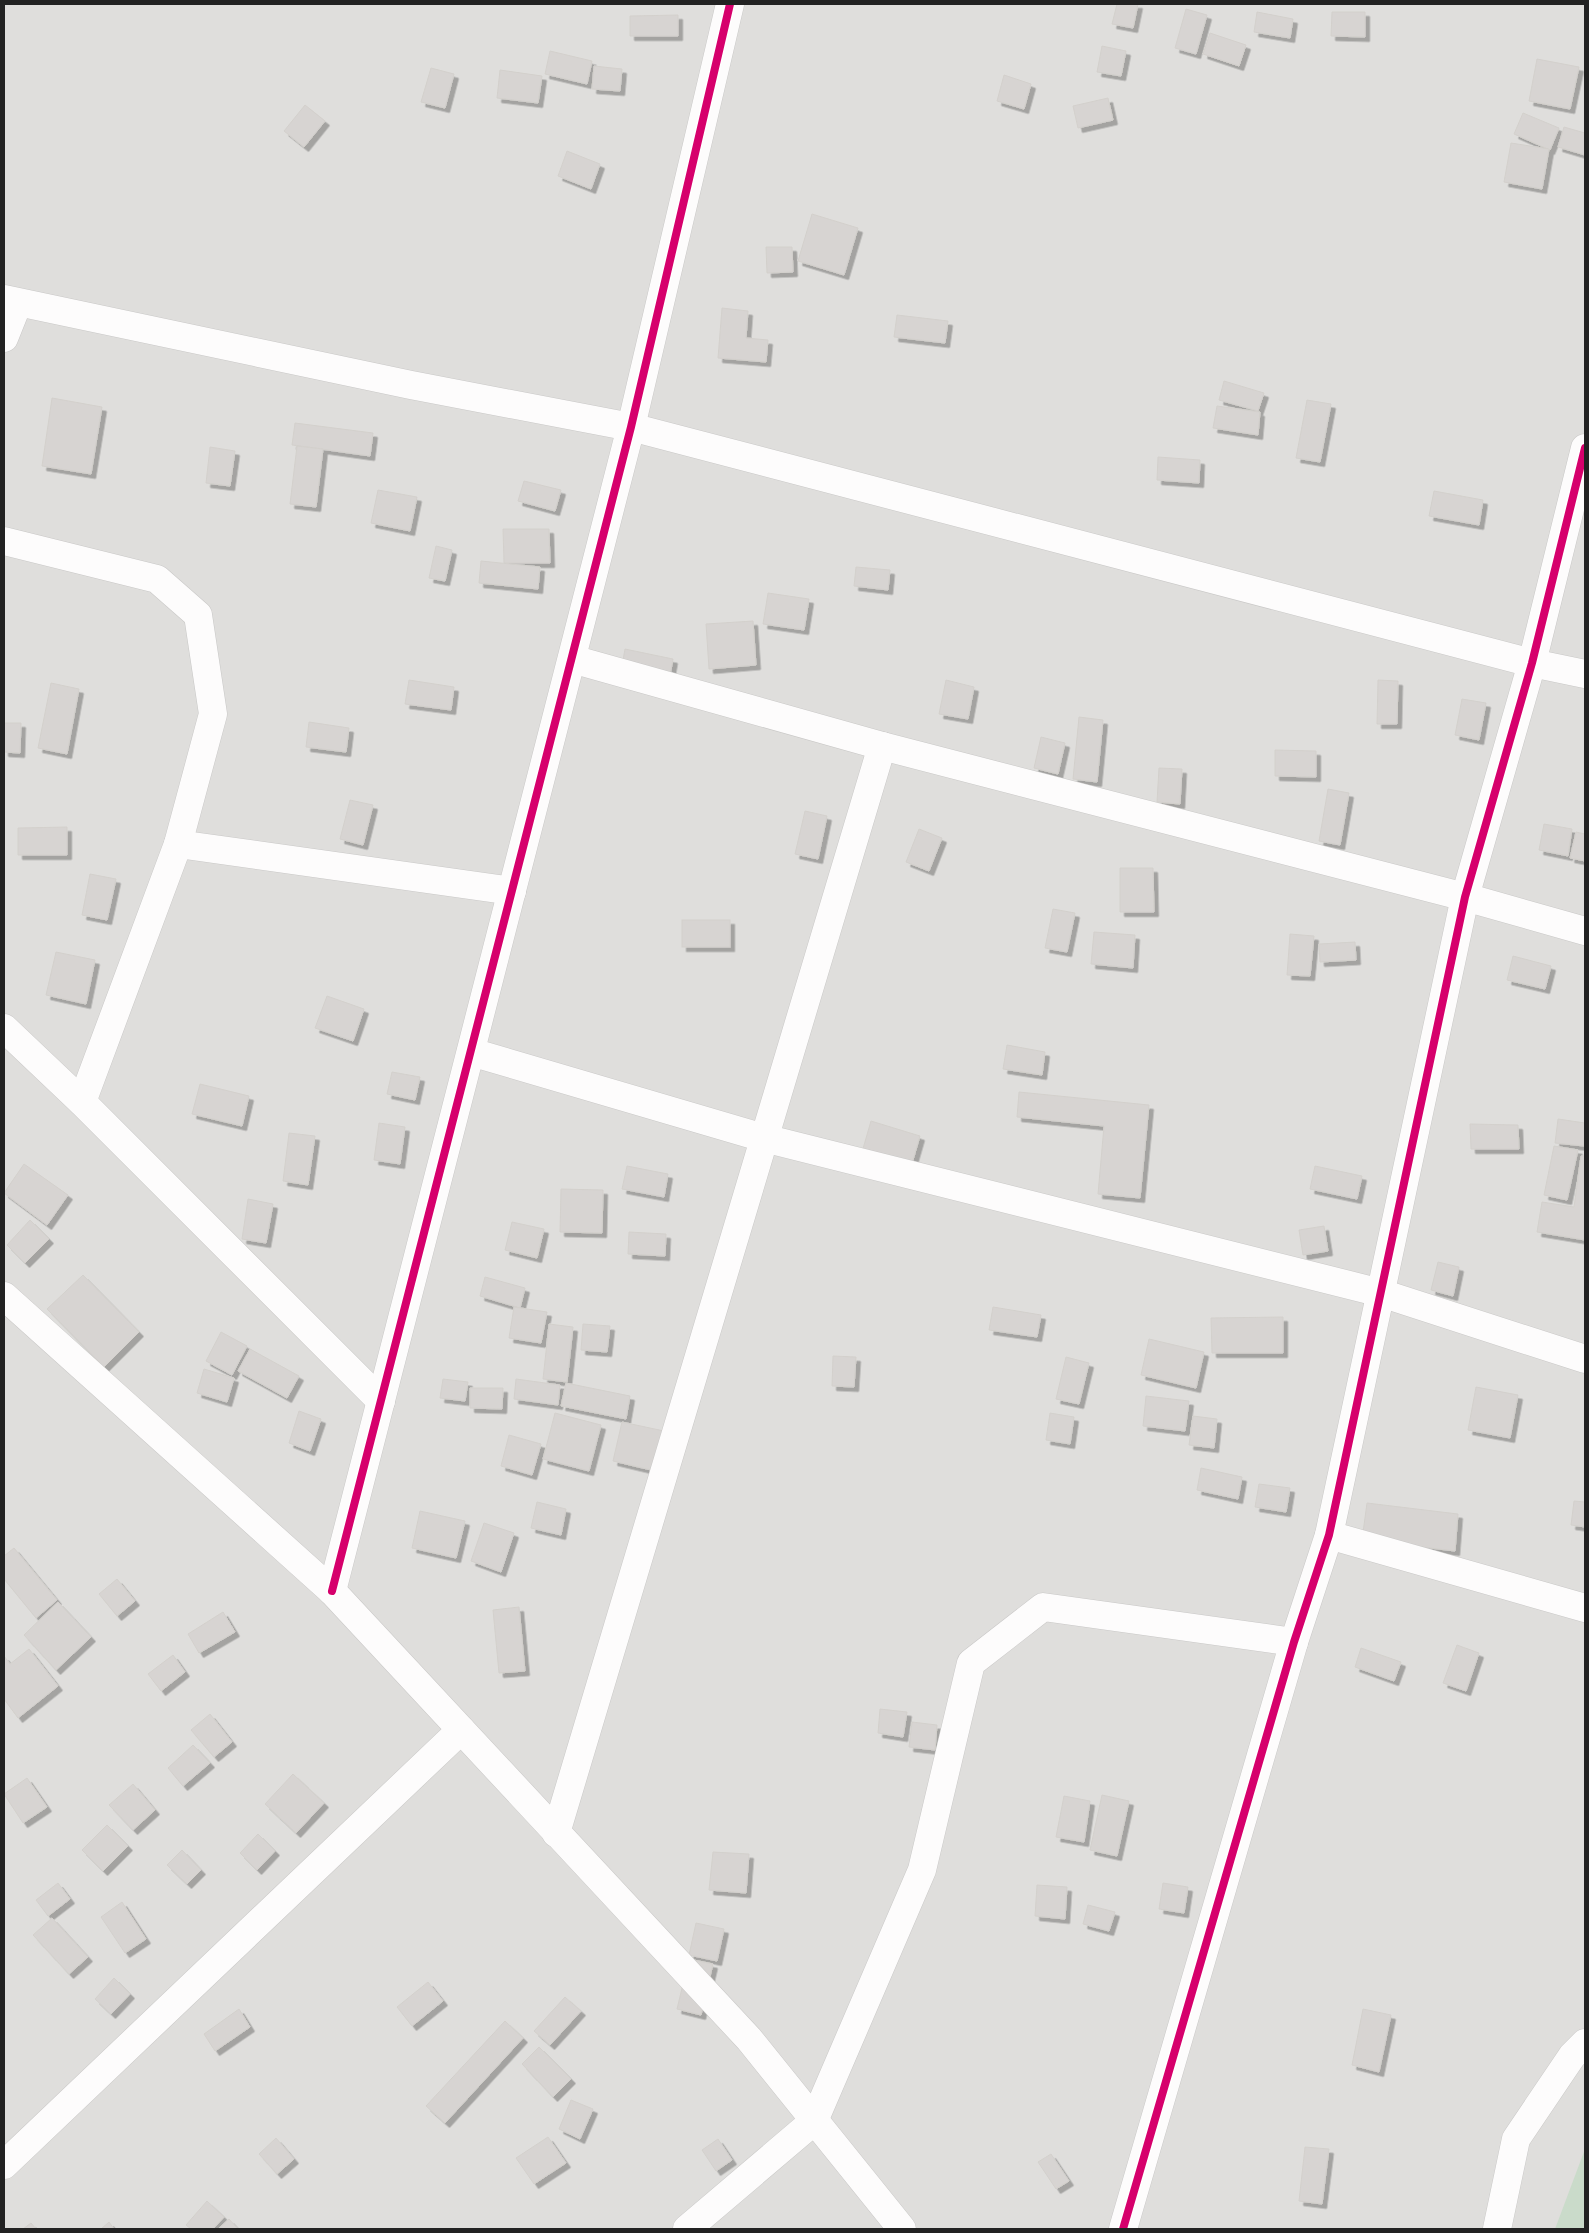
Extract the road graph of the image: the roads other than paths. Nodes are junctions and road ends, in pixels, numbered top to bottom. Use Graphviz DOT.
graph roads {
  1 [pos="730,4"];
  2 [pos="11,301"];
  3 [pos="4,338"];
  4 [pos="631,428"];
  5 [pos="1585,448"];
  6 [pos="4,540"];
  7 [pos="572,659"];
  8 [pos="1532,663"];
  9 [pos="1585,674"];
  10 [pos="882,746"];
  11 [pos="178,844"];
  12 [pos="512,891"];
  13 [pos="1465,897"];
  14 [pos="1585,930"];
  15 [pos="4,1028"];
  16 [pos="471,1052"];
  17 [pos="82,1102"];
  18 [pos="764,1138"];
  19 [pos="1381,1293"];
  20 [pos="4,1296"];
  21 [pos="1585,1359"];
  22 [pos="381,1401"];
  23 [pos="1329,1535"];
  24 [pos="332,1591"];
  25 [pos="1585,1608"];
  26 [pos="1294,1642"];
  27 [pos="461,1730"];
  28 [pos="556,1833"];
  29 [pos="1585,2043"];
  30 [pos="814,2120"];
  31 [pos="4,2165"];
  32 [pos="687,2229"];
  33 [pos="902,2229"];
  34 [pos="1123,2229"];
  35 [pos="1497,2229"];
  1 -- 4 [label="street"];
  2 -- 3 [label="street"];
  2 -- 4 [label="street"];
  4 -- 7 [label="street"];
  4 -- 8 [label="street"];
  5 -- 8 [label="street"];
  6 -- 11 [label="street"];
  7 -- 10 [label="street"];
  7 -- 12 [label="street"];
  8 -- 9 [label="street"];
  8 -- 13 [label="street"];
  10 -- 13 [label="street"];
  10 -- 18 [label="street"];
  11 -- 12 [label="street"];
  11 -- 17 [label="street"];
  12 -- 16 [label="street"];
  13 -- 14 [label="street"];
  13 -- 19 [label="street"];
  15 -- 17 [label="street"];
  16 -- 18 [label="street"];
  16 -- 22 [label="street"];
  17 -- 22 [label="street"];
  18 -- 19 [label="street"];
  18 -- 28 [label="street"];
  19 -- 21 [label="street"];
  19 -- 23 [label="street"];
  20 -- 24 [label="street"];
  22 -- 24 [label="street"];
  23 -- 25 [label="street"];
  23 -- 26 [label="street"];
  24 -- 27 [label="street"];
  26 -- 30 [label="street"];
  26 -- 34 [label="street"];
  27 -- 28 [label="street"];
  27 -- 31 [label="street"];
  28 -- 30 [label="street"];
  29 -- 35 [label="street"];
  30 -- 32 [label="street"];
  30 -- 33 [label="street"];
}
